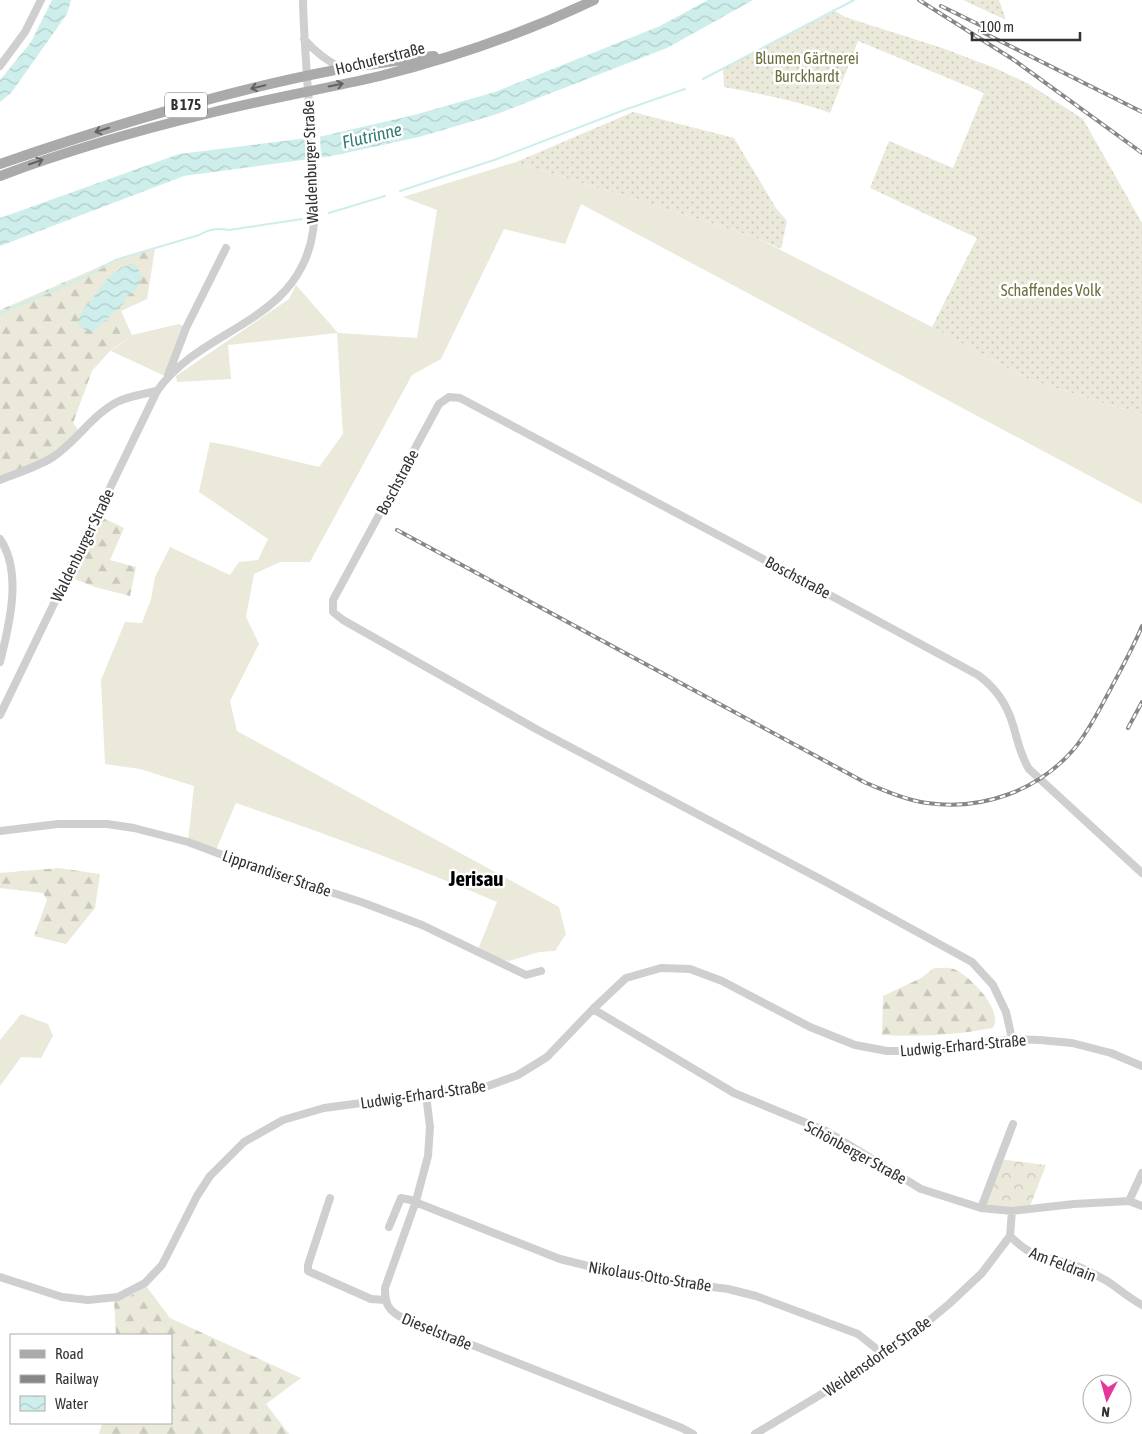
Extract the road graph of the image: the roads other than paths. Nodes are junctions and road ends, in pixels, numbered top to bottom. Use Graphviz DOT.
graph roads {
  1 [pos="41,0"];
  2 [pos="303,0"];
  3 [pos="594,0"];
  4 [pos="304,39"];
  5 [pos="460,52"];
  6 [pos="0,66"];
  7 [pos="343,69"];
  8 [pos="306,76"];
  9 [pos="307,91"];
  10 [pos="0,164"];
  11 [pos="0,176"];
  12 [pos="226,248"];
  13 [pos="167,377"];
  14 [pos="158,391"];
  15 [pos="0,480"];
  16 [pos="0,539"];
  17 [pos="0,662"];
  18 [pos="0,715"];
  19 [pos="0,831"];
  20 [pos="1142,873"];
  21 [pos="540,971"];
  22 [pos="593,1009"];
  23 [pos="1012,1039"];
  24 [pos="1142,1066"];
  25 [pos="426,1095"];
  26 [pos="1012,1124"];
  27 [pos="1142,1173"];
  28 [pos="330,1198"];
  29 [pos="416,1201"];
  30 [pos="1130,1201"];
  31 [pos="1142,1206"];
  32 [pos="981,1208"];
  33 [pos="1012,1212"];
  34 [pos="389,1227"];
  35 [pos="1010,1236"];
  36 [pos="0,1277"];
  37 [pos="385,1300"];
  38 [pos="1142,1305"];
  39 [pos="882,1354"];
  40 [pos="693,1434"];
  41 [pos="754,1434"];
  1 -- 6 [label="street"];
  2 -- 4 [label="street, Waldenburger Straße"];
  3 -- 5 [label="main road, Hochuferstraße / B 175"];
  4 -- 7 [label="street"];
  4 -- 8 [label="street, Waldenburger Straße"];
  5 -- 7 [label="main road, Hochuferstraße / B 175"];
  9 -- 5 [label="main road, Hochuferstraße / B 175, one-way"];
  7 -- 8 [label="main road, Hochuferstraße / B 175"];
  8 -- 9 [label="street, Waldenburger Straße"];
  8 -- 10 [label="main road, B 175, one-way"];
  11 -- 9 [label="main road, B 175, one-way"];
  9 -- 13 [label="street, Waldenburger Straße"];
  12 -- 13 [label="street, Waldenburger Straße"];
  13 -- 14 [label="street, Waldenburger Straße"];
  14 -- 15 [label="street"];
  14 -- 18 [label="street, Waldenburger Straße"];
  16 -- 17 [label="street"];
  19 -- 21 [label="street, Lipprandiser Straße"];
  20 -- 23 [label="street, Boschstraße"];
  22 -- 23 [label="street, Ludwig-Erhard-Straße"];
  22 -- 25 [label="street, Ludwig-Erhard-Straße"];
  22 -- 32 [label="street, Schönberger Straße"];
  23 -- 24 [label="street, Ludwig-Erhard-Straße"];
  25 -- 29 [label="street, Dieselstraße"];
  25 -- 36 [label="street, Ludwig-Erhard-Straße"];
  26 -- 32 [label="street"];
  27 -- 30 [label="street"];
  28 -- 37 [label="street"];
  29 -- 34 [label="street"];
  29 -- 37 [label="street, Dieselstraße"];
  29 -- 39 [label="street, Nikolaus-Otto-Straße"];
  30 -- 31 [label="street, Schönberger Straße"];
  30 -- 33 [label="street, Schönberger Straße"];
  32 -- 33 [label="street, Schönberger Straße"];
  33 -- 35 [label="street"];
  35 -- 38 [label="street, Am Feldrain"];
  35 -- 39 [label="street, Weidensdorfer Straße"];
  37 -- 40 [label="street, Dieselstraße"];
  39 -- 41 [label="street, Weidensdorfer Straße"];
}
